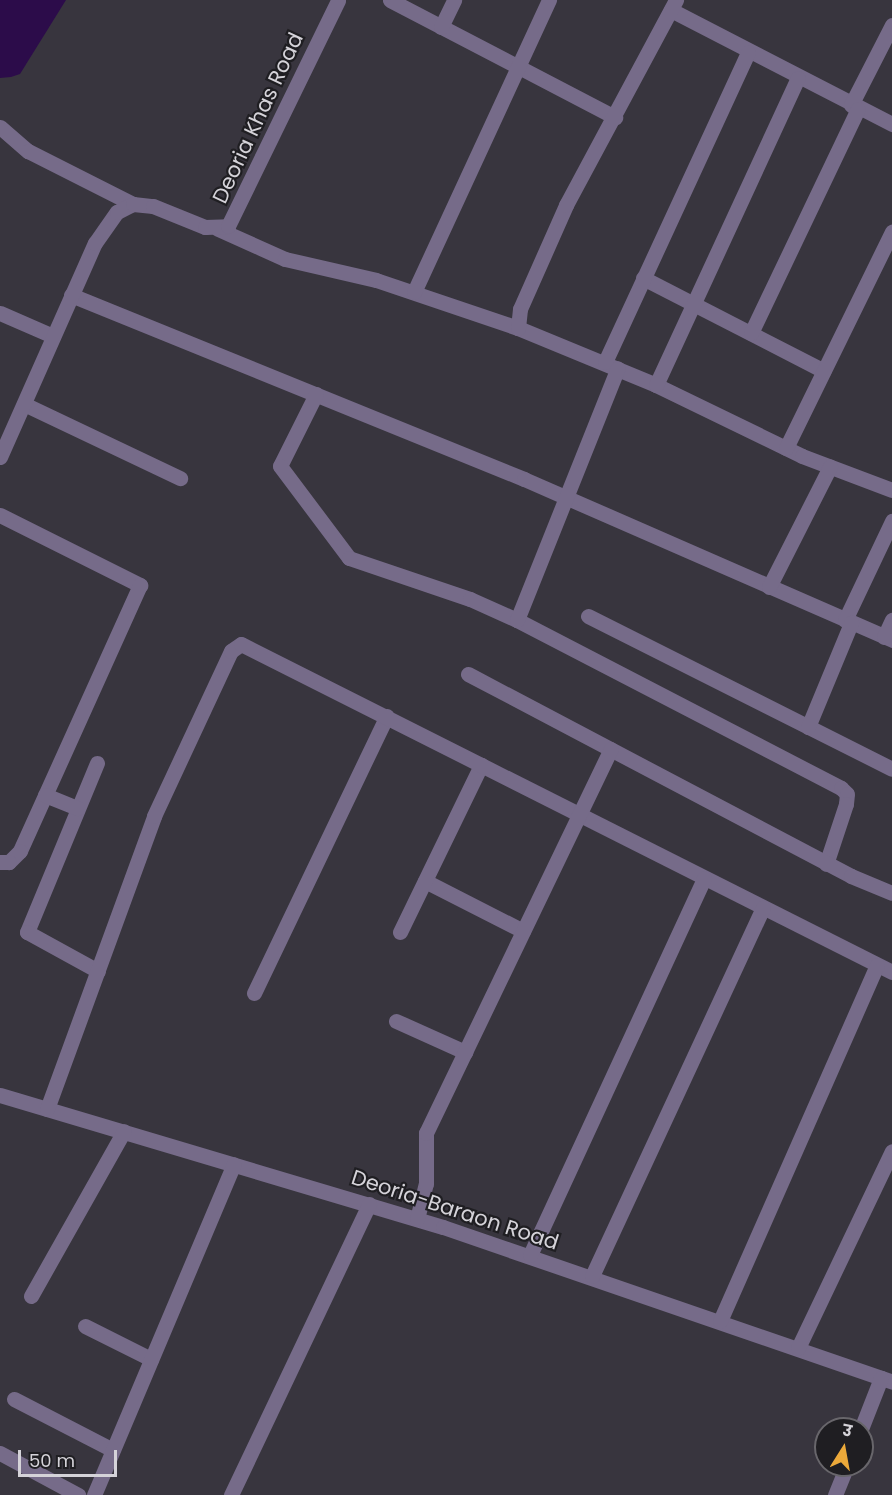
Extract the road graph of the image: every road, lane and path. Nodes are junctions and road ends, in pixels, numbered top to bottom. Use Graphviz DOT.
graph roads {
  1 [pos="338,0"];
  2 [pos="390,0"];
  3 [pos="454,0"];
  4 [pos="549,0"];
  5 [pos="673,5"];
  6 [pos="892,25"];
  7 [pos="441,27"];
  8 [pos="748,52"];
  9 [pos="518,67"];
  10 [pos="798,78"];
  11 [pos="855,107"];
  12 [pos="615,117"];
  13 [pos="892,124"];
  14 [pos="0,128"];
  15 [pos="133,204"];
  16 [pos="218,229"];
  17 [pos="892,231"];
  18 [pos="643,278"];
  19 [pos="414,292"];
  20 [pos="71,295"];
  21 [pos="695,304"];
  22 [pos="0,313"];
  23 [pos="518,328"];
  24 [pos="751,333"];
  25 [pos="53,336"];
  26 [pos="611,365"];
  27 [pos="824,371"];
  28 [pos="656,385"];
  29 [pos="316,394"];
  30 [pos="24,404"];
  31 [pos="786,448"];
  32 [pos="0,457"];
  33 [pos="830,467"];
  34 [pos="180,478"];
  35 [pos="891,485"];
  36 [pos="567,498"];
  37 [pos="0,515"];
  38 [pos="892,521"];
  39 [pos="769,587"];
  40 [pos="588,616"];
  41 [pos="517,620"];
  42 [pos="892,620"];
  43 [pos="848,621"];
  44 [pos="888,639"];
  45 [pos="468,674"];
  46 [pos="387,716"];
  47 [pos="808,727"];
  48 [pos="611,749"];
  49 [pos="98,763"];
  50 [pos="481,765"];
  51 [pos="892,769"];
  52 [pos="45,795"];
  53 [pos="78,808"];
  54 [pos="579,815"];
  55 [pos="0,862"];
  56 [pos="826,864"];
  57 [pos="704,878"];
  58 [pos="425,881"];
  59 [pos="892,892"];
  60 [pos="763,908"];
  61 [pos="523,931"];
  62 [pos="400,932"];
  63 [pos="877,965"];
  64 [pos="98,971"];
  65 [pos="892,972"];
  66 [pos="254,993"];
  67 [pos="396,1021"];
  68 [pos="465,1052"];
  69 [pos="0,1095"];
  70 [pos="47,1109"];
  71 [pos="124,1131"];
  72 [pos="892,1151"];
  73 [pos="234,1164"];
  74 [pos="887,1175"];
  75 [pos="369,1204"];
  76 [pos="417,1219"];
  77 [pos="530,1255"];
  78 [pos="592,1276"];
  79 [pos="31,1296"];
  80 [pos="720,1322"];
  81 [pos="85,1326"];
  82 [pos="798,1348"];
  83 [pos="151,1359"];
  84 [pos="887,1380"];
  85 [pos="14,1399"];
  86 [pos="867,1417"];
  87 [pos="112,1450"];
  88 [pos="0,1453"];
  89 [pos="842,1477"];
  90 [pos="78,1495"];
  91 [pos="94,1495"];
  92 [pos="231,1495"];
  93 [pos="835,1495"];
  1 -- 16 [label="street, Deoria Khas Road"];
  2 -- 7 [label="street"];
  3 -- 7 [label="street"];
  4 -- 9 [label="street"];
  5 -- 8 [label="street"];
  5 -- 12 [label="street"];
  6 -- 11 [label="street"];
  7 -- 9 [label="street"];
  8 -- 10 [label="street"];
  8 -- 18 [label="street"];
  9 -- 12 [label="street"];
  9 -- 19 [label="street"];
  10 -- 11 [label="street"];
  10 -- 21 [label="street"];
  11 -- 13 [label="street"];
  11 -- 24 [label="street"];
  12 -- 23 [label="street"];
  14 -- 15 [label="street, Deoria Khas Road"];
  15 -- 16 [label="street, Deoria Khas Road"];
  15 -- 20 [label="street"];
  16 -- 19 [label="street"];
  17 -- 27 [label="street"];
  18 -- 21 [label="street"];
  18 -- 26 [label="street"];
  19 -- 23 [label="street"];
  20 -- 25 [label="street"];
  20 -- 29 [label="street"];
  21 -- 24 [label="street"];
  21 -- 28 [label="street"];
  22 -- 25 [label="street"];
  23 -- 26 [label="street"];
  24 -- 27 [label="street"];
  25 -- 30 [label="street"];
  26 -- 28 [label="street"];
  26 -- 36 [label="street"];
  27 -- 31 [label="street"];
  28 -- 31 [label="street"];
  29 -- 36 [label="street"];
  29 -- 41 [label="street"];
  30 -- 32 [label="street"];
  30 -- 34 [label="street"];
  31 -- 33 [label="street"];
  33 -- 35 [label="street"];
  33 -- 39 [label="street"];
  36 -- 39 [label="street"];
  36 -- 41 [label="street"];
  37 -- 52 [label="street"];
  38 -- 43 [label="street"];
  39 -- 43 [label="street"];
  40 -- 47 [label="street"];
  41 -- 56 [label="street"];
  42 -- 44 [label="street"];
  43 -- 44 [label="street"];
  43 -- 47 [label="street"];
  45 -- 48 [label="street"];
  46 -- 50 [label="street"];
  46 -- 64 [label="street"];
  46 -- 66 [label="street"];
  47 -- 51 [label="street"];
  48 -- 54 [label="street"];
  48 -- 56 [label="street"];
  49 -- 53 [label="street"];
  50 -- 54 [label="street"];
  50 -- 58 [label="street"];
  52 -- 53 [label="street"];
  52 -- 55 [label="street"];
  53 -- 64 [label="street"];
  54 -- 57 [label="street"];
  54 -- 61 [label="street"];
  56 -- 59 [label="street"];
  57 -- 60 [label="street"];
  57 -- 77 [label="street"];
  58 -- 61 [label="street"];
  58 -- 62 [label="street"];
  60 -- 63 [label="street"];
  60 -- 78 [label="street"];
  61 -- 68 [label="street"];
  63 -- 65 [label="street"];
  63 -- 80 [label="street"];
  64 -- 70 [label="street"];
  67 -- 68 [label="street"];
  68 -- 76 [label="street"];
  69 -- 70 [label="street, Deoria-Baraon Road"];
  70 -- 71 [label="street, Deoria-Baraon Road"];
  71 -- 73 [label="street, Deoria-Baraon Road"];
  71 -- 79 [label="street"];
  72 -- 74 [label="street"];
  73 -- 75 [label="street, Deoria-Baraon Road"];
  73 -- 83 [label="street"];
  74 -- 82 [label="street"];
  75 -- 76 [label="street, Deoria-Baraon Road"];
  75 -- 92 [label="street"];
  76 -- 77 [label="street, Deoria-Baraon Road"];
  77 -- 78 [label="street, Deoria-Baraon Road"];
  78 -- 80 [label="street, Deoria-Baraon Road"];
  80 -- 82 [label="street, Deoria-Baraon Road"];
  81 -- 83 [label="street"];
  82 -- 84 [label="street, Deoria-Baraon Road"];
  83 -- 87 [label="street"];
  84 -- 86 [label="street"];
  85 -- 87 [label="street"];
  87 -- 91 [label="street"];
  88 -- 90 [label="street"];
  89 -- 93 [label="street"];
}
